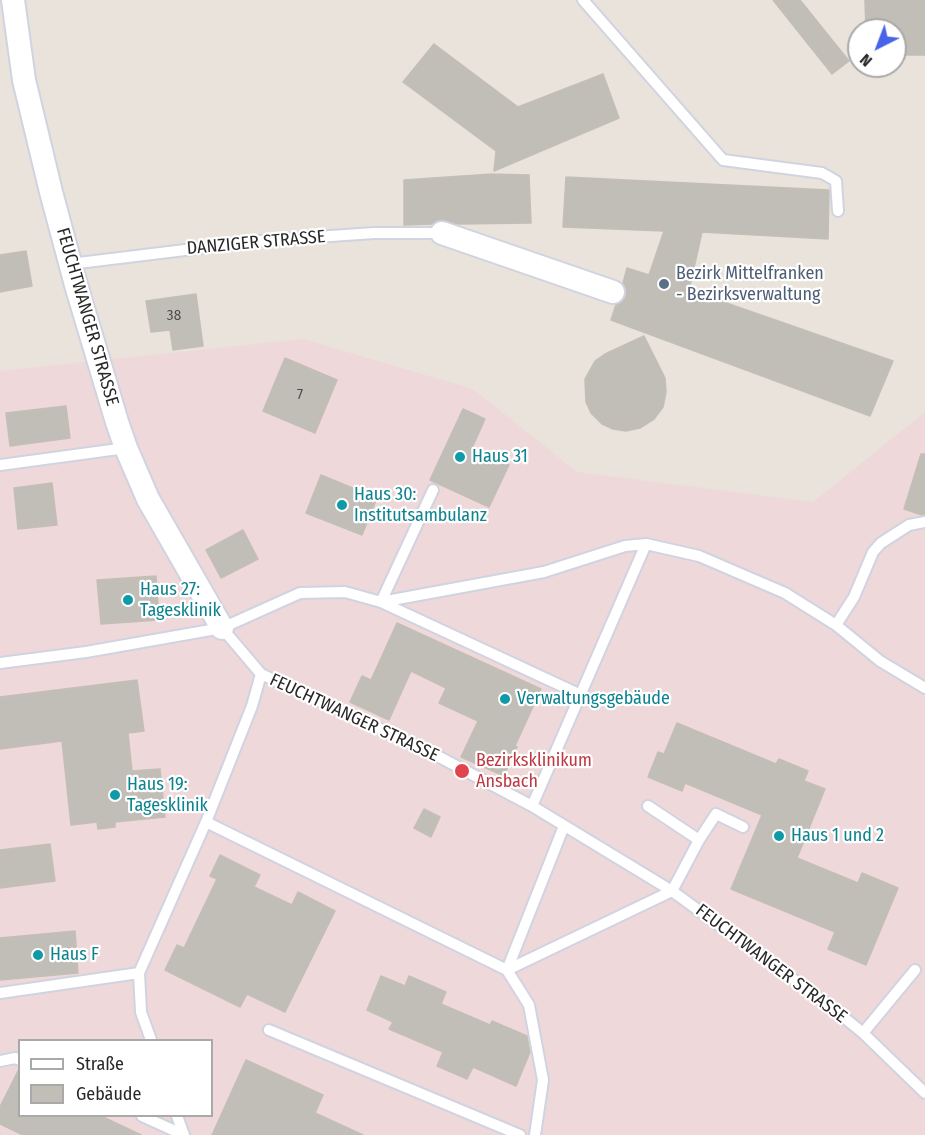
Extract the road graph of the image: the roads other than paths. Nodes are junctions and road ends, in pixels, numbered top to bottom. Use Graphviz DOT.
graph roads {
  1 [pos="13,0"];
  2 [pos="583,0"];
  3 [pos="838,211"];
  4 [pos="442,233"];
  5 [pos="70,264"];
  6 [pos="613,292"];
  7 [pos="126,448"];
  8 [pos="0,465"];
  9 [pos="433,489"];
  10 [pos="925,522"];
  11 [pos="646,544"];
  12 [pos="381,602"];
  13 [pos="836,625"];
  14 [pos="222,627"];
  15 [pos="0,663"];
  16 [pos="261,674"];
  17 [pos="925,688"];
  18 [pos="580,695"];
  19 [pos="532,806"];
  20 [pos="648,806"];
  21 [pos="206,822"];
  22 [pos="564,826"];
  23 [pos="743,827"];
  24 [pos="699,840"];
  25 [pos="672,891"];
  26 [pos="507,969"];
  27 [pos="915,970"];
  28 [pos="139,973"];
  29 [pos="0,993"];
  30 [pos="269,1030"];
  31 [pos="863,1034"];
  32 [pos="150,1039"];
  33 [pos="18,1059"];
  34 [pos="0,1061"];
  35 [pos="925,1093"];
  36 [pos="144,1117"];
  37 [pos="177,1117"];
  38 [pos="184,1135"];
  39 [pos="520,1135"];
  40 [pos="535,1135"];
  1 -- 5 [label="street, FEUCHTWANGER STRASSE"];
  2 -- 3 [label="lane"];
  4 -- 5 [label="lane, DANZIGER STRASSE"];
  4 -- 6 [label="street"];
  5 -- 7 [label="street, FEUCHTWANGER STRASSE"];
  7 -- 8 [label="lane"];
  7 -- 14 [label="street, FEUCHTWANGER STRASSE"];
  9 -- 12 [label="lane"];
  10 -- 13 [label="lane"];
  11 -- 12 [label="lane"];
  11 -- 13 [label="lane"];
  11 -- 18 [label="lane"];
  12 -- 14 [label="lane"];
  12 -- 18 [label="lane"];
  13 -- 17 [label="lane"];
  14 -- 15 [label="lane"];
  14 -- 16 [label="lane, FEUCHTWANGER STRASSE"];
  16 -- 19 [label="lane, FEUCHTWANGER STRASSE"];
  16 -- 21 [label="lane"];
  18 -- 19 [label="lane"];
  19 -- 22 [label="lane, FEUCHTWANGER STRASSE"];
  20 -- 24 [label="lane"];
  21 -- 26 [label="lane"];
  21 -- 28 [label="lane"];
  22 -- 25 [label="lane, FEUCHTWANGER STRASSE"];
  22 -- 26 [label="lane"];
  23 -- 24 [label="lane"];
  24 -- 25 [label="lane"];
  25 -- 26 [label="lane"];
  25 -- 31 [label="lane, FEUCHTWANGER STRASSE"];
  26 -- 40 [label="lane"];
  27 -- 31 [label="lane"];
  28 -- 29 [label="lane"];
  28 -- 32 [label="lane"];
  30 -- 39 [label="lane"];
  31 -- 35 [label="lane, FEUCHTWANGER STRASSE"];
  33 -- 34 [label="lane"];
  36 -- 38 [label="lane"];
  37 -- 38 [label="lane"];
}
